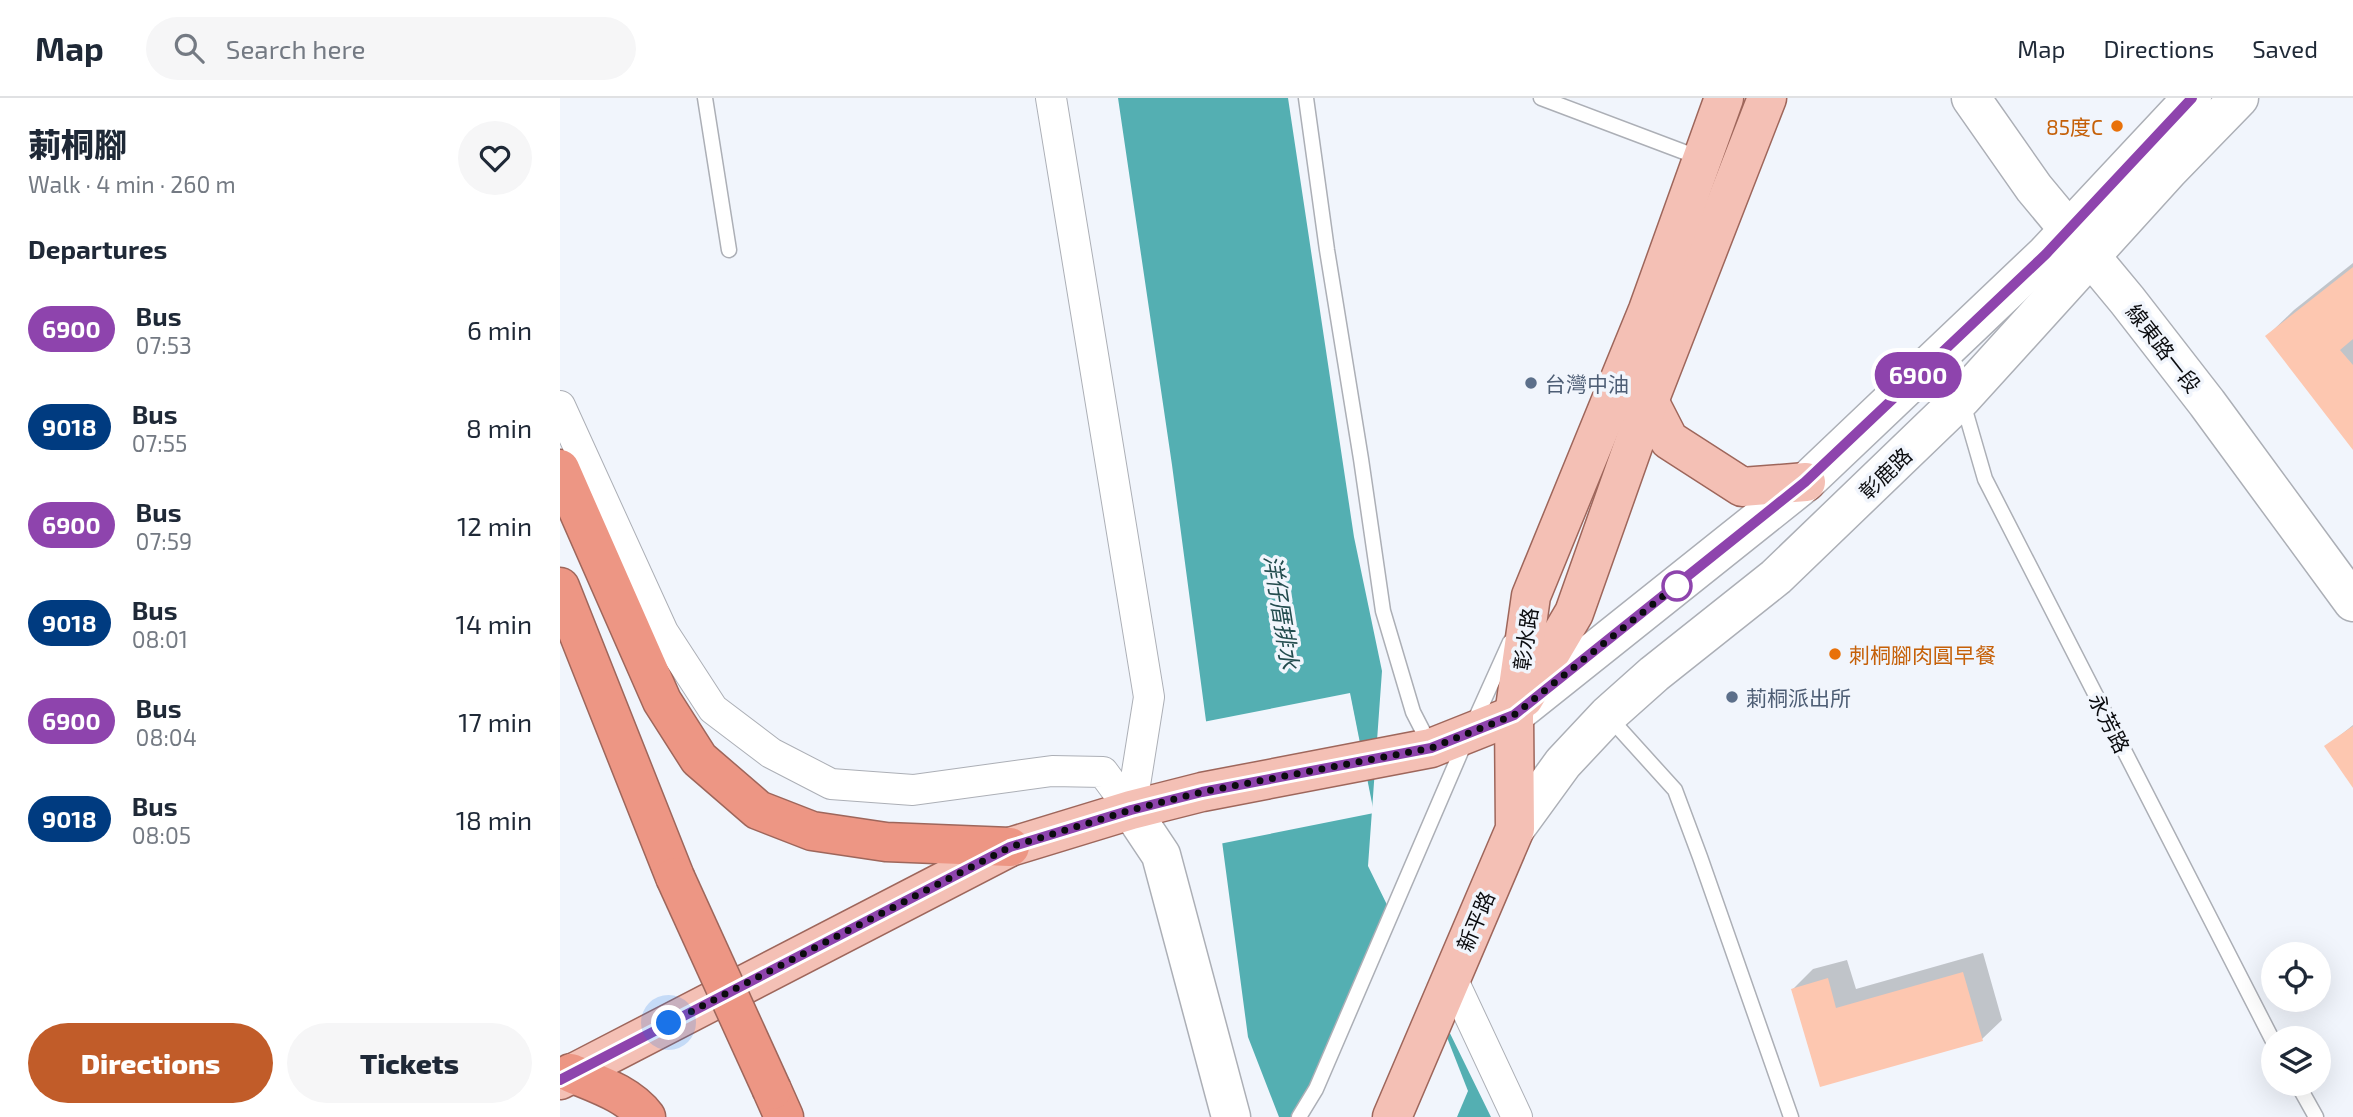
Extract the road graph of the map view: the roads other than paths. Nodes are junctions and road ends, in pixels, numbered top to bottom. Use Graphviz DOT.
graph roads {
  1 [pos="705,98"];
  2 [pos="1051,98"];
  3 [pos="1306,98"];
  4 [pos="1541,98"];
  5 [pos="1724,98"];
  6 [pos="1767,98"];
  7 [pos="1971,98"];
  8 [pos="2239,98"];
  9 [pos="2181,104"];
  10 [pos="1702,159"];
  11 [pos="2080,242"];
  12 [pos="729,250"];
  13 [pos="1962,398"];
  14 [pos="1649,401"];
  15 [pos="560,406"];
  16 [pos="560,469"];
  17 [pos="1805,482"];
  18 [pos="560,587"];
  19 [pos="1531,596"];
  20 [pos="2353,602"];
  21 [pos="1514,715"];
  22 [pos="1608,715"];
  23 [pos="1469,733"];
  24 [pos="1423,750"];
  25 [pos="1131,810"];
  26 [pos="1515,830"];
  27 [pos="1010,847"];
  28 [pos="1451,976"];
  29 [pos="2265,1026"];
  30 [pos="566,1076"];
  31 [pos="2304,1096"];
  32 [pos="778,1104"];
  33 [pos="646,1117"];
  34 [pos="1231,1117"];
  35 [pos="1299,1117"];
  36 [pos="1392,1117"];
  37 [pos="1517,1117"];
  38 [pos="1791,1117"];
  39 [pos="2316,1117"];
  1 -- 12 [label="lane"];
  2 -- 25 [label="street"];
  3 -- 24 [label="lane"];
  4 -- 10 [label="lane"];
  5 -- 10 [label="main road, 彰水路"];
  6 -- 14 [label="main road, 彰水路"];
  7 -- 11 [label="main road, 線東路一段"];
  8 -- 11 [label="main road, 彰鹿路"];
  9 -- 11 [label="main road, 彰鹿路"];
  10 -- 19 [label="main road, 彰水路"];
  11 -- 13 [label="main road, 彰鹿路"];
  11 -- 17 [label="main road, 彰鹿路"];
  11 -- 20 [label="main road, 線東路一段"];
  13 -- 22 [label="main road, 彰鹿路"];
  13 -- 29 [label="lane, 永芳路"];
  14 -- 17 [label="main road"];
  14 -- 21 [label="main road, 彰水路"];
  15 -- 25 [label="street"];
  16 -- 27 [label="highway"];
  17 -- 21 [label="main road, 彰鹿路"];
  18 -- 32 [label="highway, bridge"];
  19 -- 21 [label="main road, 彰水路"];
  19 -- 23 [label="lane"];
  21 -- 23 [label="main road"];
  21 -- 26 [label="main road, 新平路"];
  22 -- 26 [label="main road, 彰鹿路"];
  22 -- 38 [label="lane"];
  23 -- 24 [label="main road"];
  23 -- 35 [label="lane"];
  24 -- 25 [label="main road"];
  25 -- 27 [label="main road"];
  25 -- 34 [label="main road"];
  26 -- 28 [label="main road, 新平路"];
  27 -- 30 [label="main road"];
  28 -- 36 [label="main road, 新平路"];
  28 -- 37 [label="street"];
  30 -- 33 [label="highway"];
  31 -- 39 [label="lane"];
}
